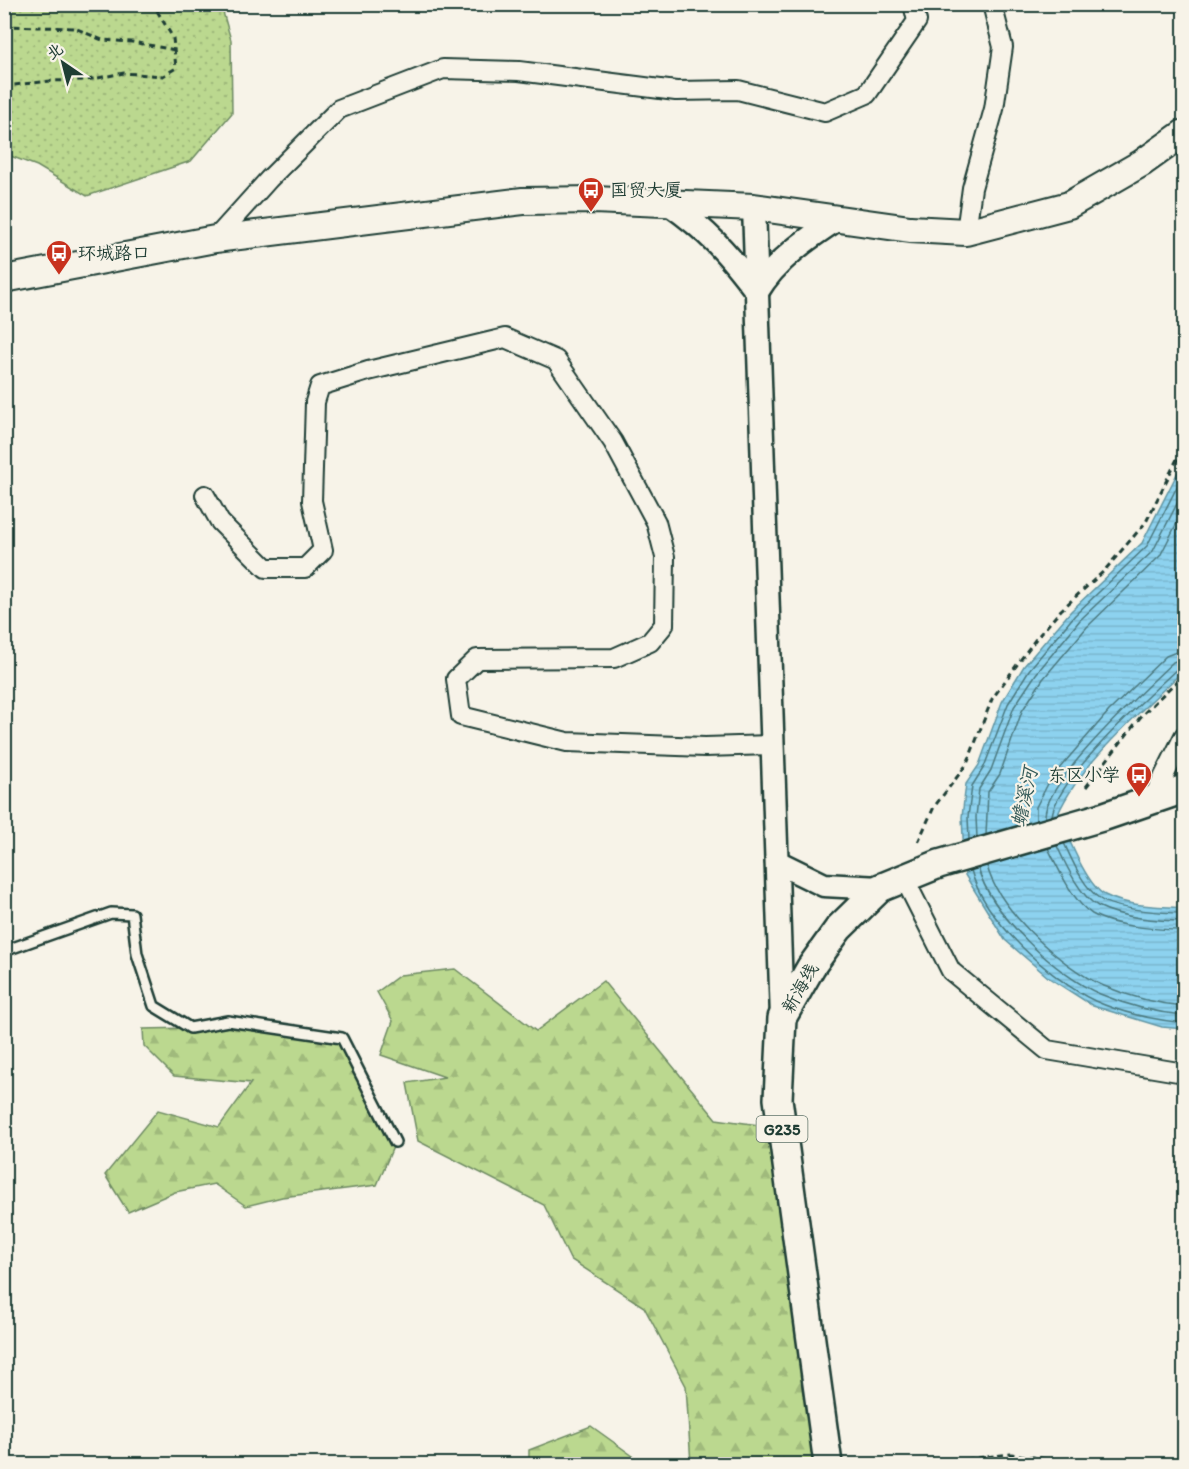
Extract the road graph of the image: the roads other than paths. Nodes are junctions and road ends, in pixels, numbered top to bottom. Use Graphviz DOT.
graph roads {
  1 [pos="914,4"];
  2 [pos="993,4"];
  3 [pos="1185,133"];
  4 [pos="668,203"];
  5 [pos="754,207"];
  6 [pos="839,218"];
  7 [pos="966,232"];
  8 [pos="215,239"];
  9 [pos="4,279"];
  10 [pos="757,291"];
  11 [pos="205,495"];
  12 [pos="1185,736"];
  13 [pos="773,745"];
  14 [pos="1185,789"];
  15 [pos="1152,800"];
  16 [pos="777,862"];
  17 [pos="892,883"];
  18 [pos="4,951"];
  19 [pos="782,1018"];
  20 [pos="1185,1072"];
  21 [pos="394,1142"];
  22 [pos="828,1464"];
  1 -- 8 [label="street"];
  2 -- 7 [label="street"];
  3 -- 7 [label="main road"];
  4 -- 5 [label="main road"];
  4 -- 8 [label="main road"];
  4 -- 10 [label="street"];
  5 -- 6 [label="main road"];
  5 -- 10 [label="street"];
  6 -- 7 [label="main road"];
  6 -- 10 [label="street"];
  8 -- 9 [label="main road"];
  10 -- 13 [label="street"];
  11 -- 13 [label="street"];
  12 -- 15 [label="street"];
  13 -- 16 [label="street"];
  14 -- 15 [label="main road, 新海线 / G235"];
  15 -- 17 [label="main road, 新海线 / G235"];
  16 -- 17 [label="street"];
  16 -- 19 [label="street"];
  17 -- 19 [label="main road, 新海线 / G235"];
  17 -- 20 [label="street"];
  18 -- 21 [label="lane"];
  19 -- 22 [label="main road, 新海线 / G235"];
}
